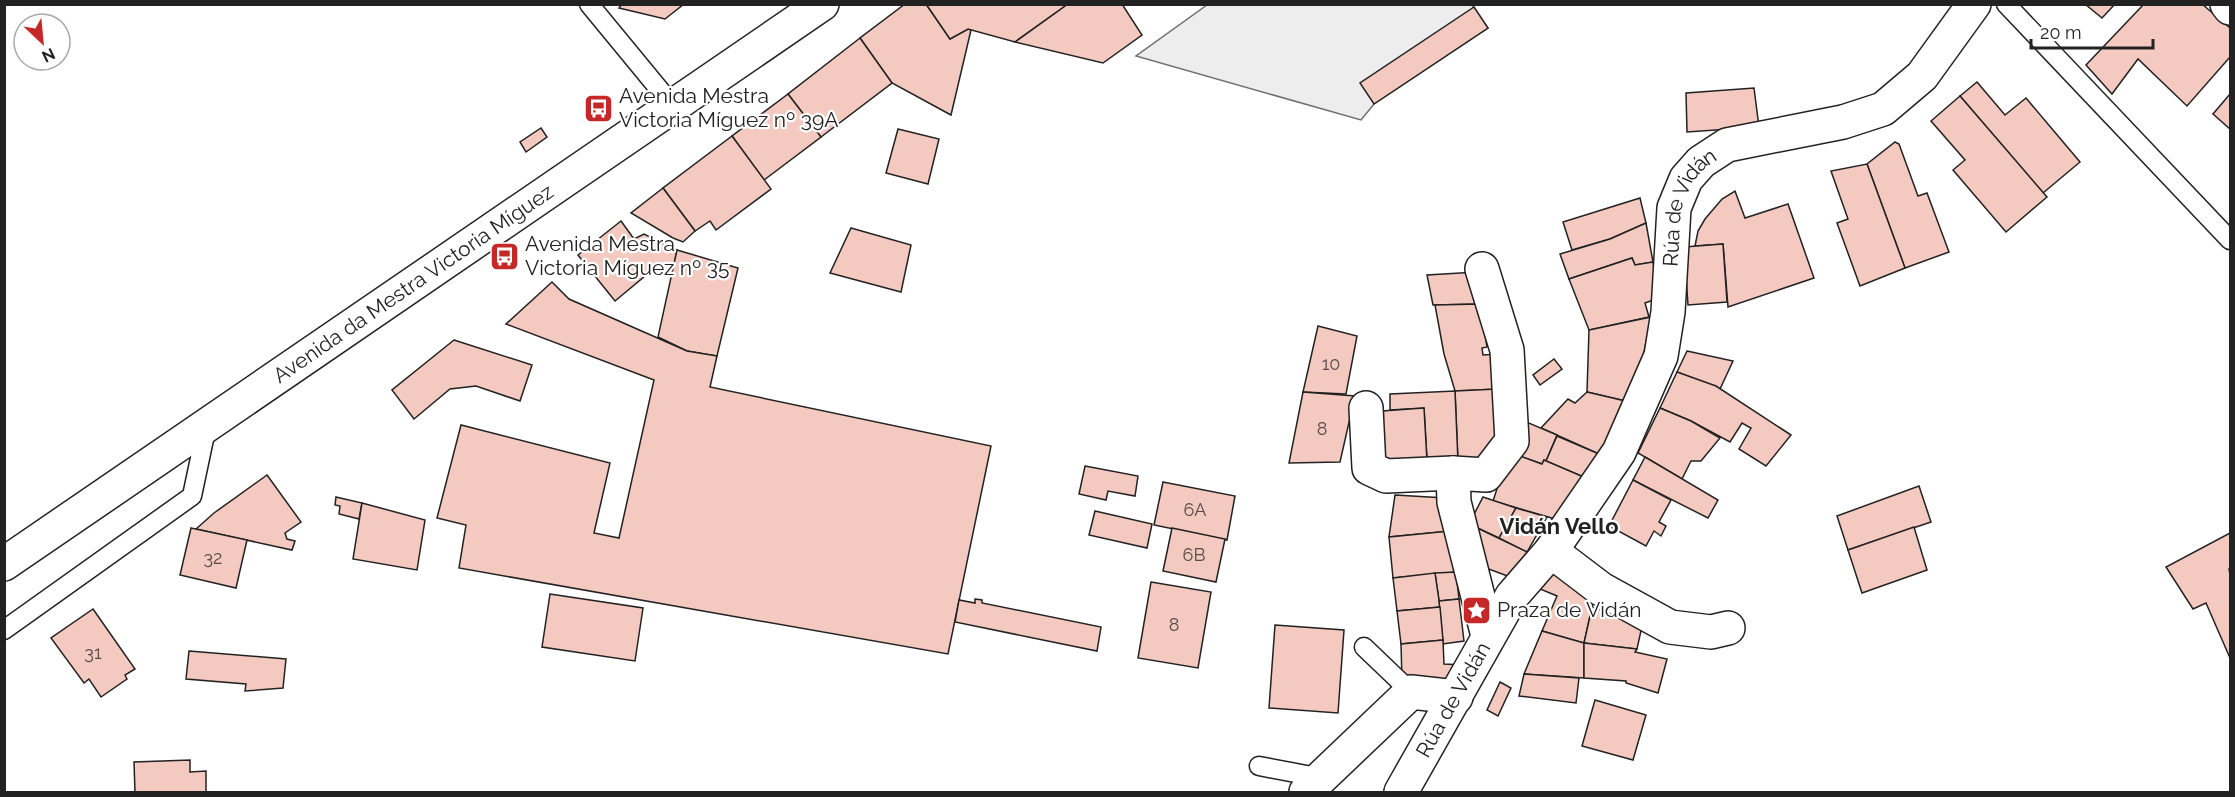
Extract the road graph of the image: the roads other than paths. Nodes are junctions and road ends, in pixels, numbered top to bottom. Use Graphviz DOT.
graph roads {
  1 [pos="589,4"];
  2 [pos="822,4"];
  3 [pos="1974,4"];
  4 [pos="2006,4"];
  5 [pos="2227,4"];
  6 [pos="2230,8"];
  7 [pos="790,14"];
  8 [pos="673,106"];
  9 [pos="2230,240"];
  10 [pos="1482,269"];
  11 [pos="1366,408"];
  12 [pos="207,424"];
  13 [pos="1453,473"];
  14 [pos="1551,551"];
  15 [pos="4,564"];
  16 [pos="1728,628"];
  17 [pos="4,630"];
  18 [pos="1488,636"];
  19 [pos="1364,647"];
  20 [pos="1411,692"];
  21 [pos="1456,697"];
  22 [pos="1258,766"];
  23 [pos="1314,785"];
  24 [pos="1401,792"];
  1 -- 8 [label="lane"];
  2 -- 7 [label="street, Avenida da Mestra Victoria Míguez"];
  3 -- 14 [label="street, Rúa de Vidán"];
  4 -- 9 [label="lane"];
  5 -- 6 [label="street"];
  7 -- 8 [label="street, Avenida da Mestra Victoria Míguez"];
  8 -- 12 [label="street, Avenida da Mestra Victoria Míguez"];
  10 -- 13 [label="street"];
  11 -- 13 [label="street"];
  12 -- 15 [label="street, Avenida da Mestra Victoria Míguez"];
  12 -- 17 [label="lane"];
  13 -- 18 [label="street"];
  14 -- 16 [label="street"];
  14 -- 18 [label="street, Rúa de Vidán"];
  18 -- 21 [label="street, Rúa de Vidán"];
  19 -- 20 [label="lane"];
  20 -- 21 [label="street"];
  20 -- 23 [label="street"];
  21 -- 24 [label="street, Rúa de Vidán"];
  22 -- 23 [label="lane"];
}
